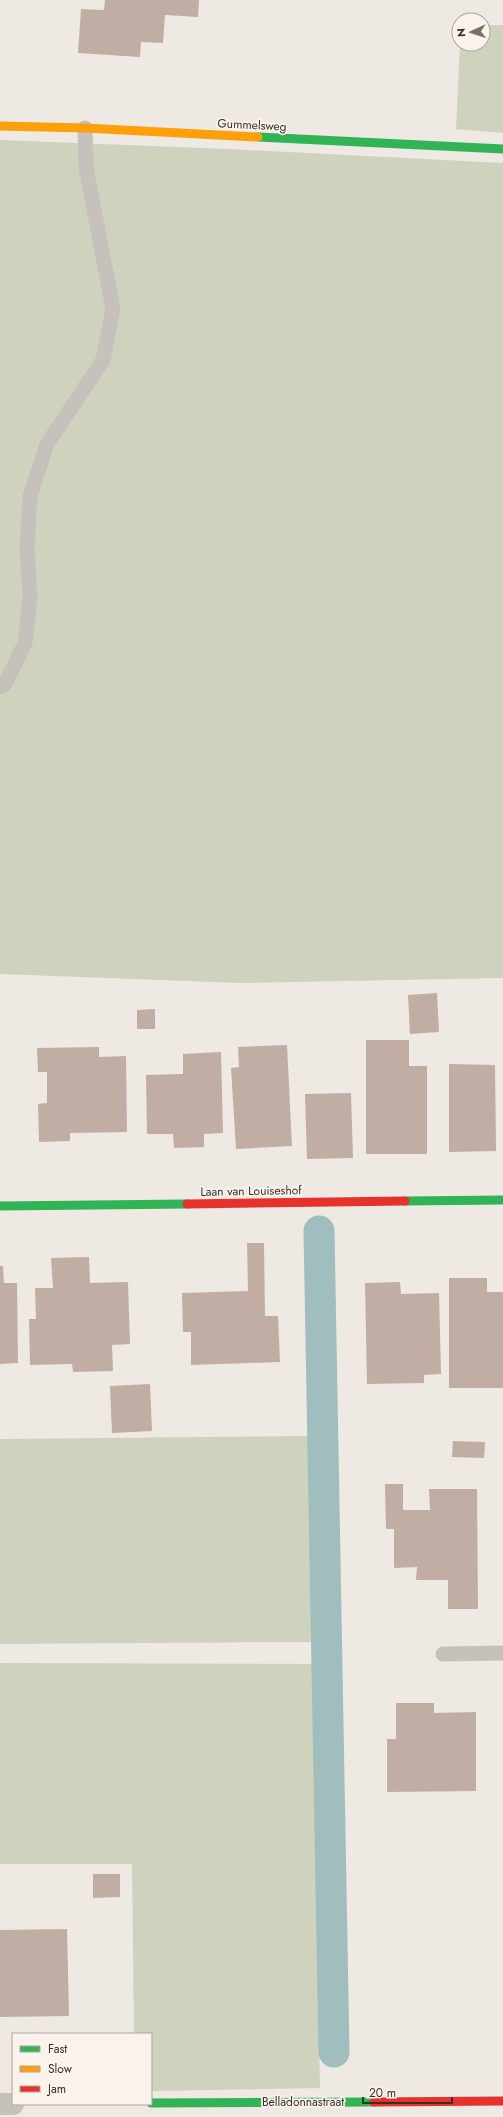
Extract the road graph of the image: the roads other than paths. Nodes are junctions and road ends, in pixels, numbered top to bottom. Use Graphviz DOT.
graph roads {
  1 [pos="0,126"];
  2 [pos="85,128"];
  3 [pos="503,149"];
  4 [pos="0,687"];
  5 [pos="503,1200"];
  6 [pos="0,1206"];
  7 [pos="503,1653"];
  8 [pos="444,1654"];
  9 [pos="503,2101"];
  10 [pos="152,2103"];
  11 [pos="0,2104"];
  12 [pos="12,2104"];
  1 -- 2 [label="street, Gummelsweg"];
  2 -- 3 [label="street, Gummelsweg"];
  2 -- 4 [label="lane"];
  5 -- 6 [label="street, Laan van Louiseshof"];
  7 -- 8 [label="lane"];
  9 -- 10 [label="street, Belladonnastraat"];
  11 -- 12 [label="street"];
}
